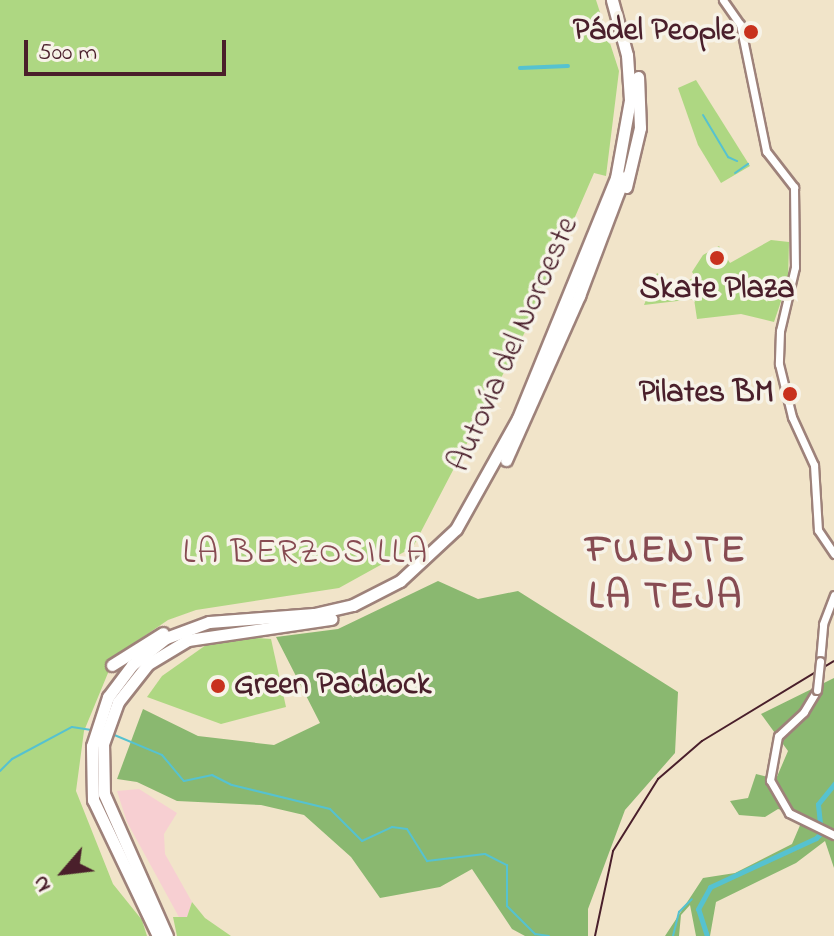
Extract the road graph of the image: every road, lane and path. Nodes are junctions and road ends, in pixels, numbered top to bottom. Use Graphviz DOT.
graph roads {
  1 [pos="610,0"];
  2 [pos="620,0"];
  3 [pos="723,0"];
  4 [pos="638,77"];
  5 [pos="601,260"];
  6 [pos="834,554"];
  7 [pos="834,595"];
  8 [pos="324,612"];
  9 [pos="112,665"];
  10 [pos="124,826"];
  11 [pos="834,835"];
  12 [pos="158,936"];
  13 [pos="169,936"];
  1 -- 8 [label="highway, Autovía del Noroeste"];
  2 -- 4 [label="highway, Autovía del Noroeste"];
  3 -- 6 [label="main road"];
  4 -- 5 [label="highway"];
  4 -- 13 [label="highway, Autovía del Noroeste"];
  7 -- 11 [label="main road, bridge"];
  8 -- 9 [label="highway"];
  8 -- 12 [label="highway, Autovía del Noroeste"];
  10 -- 13 [label="highway"];
}
